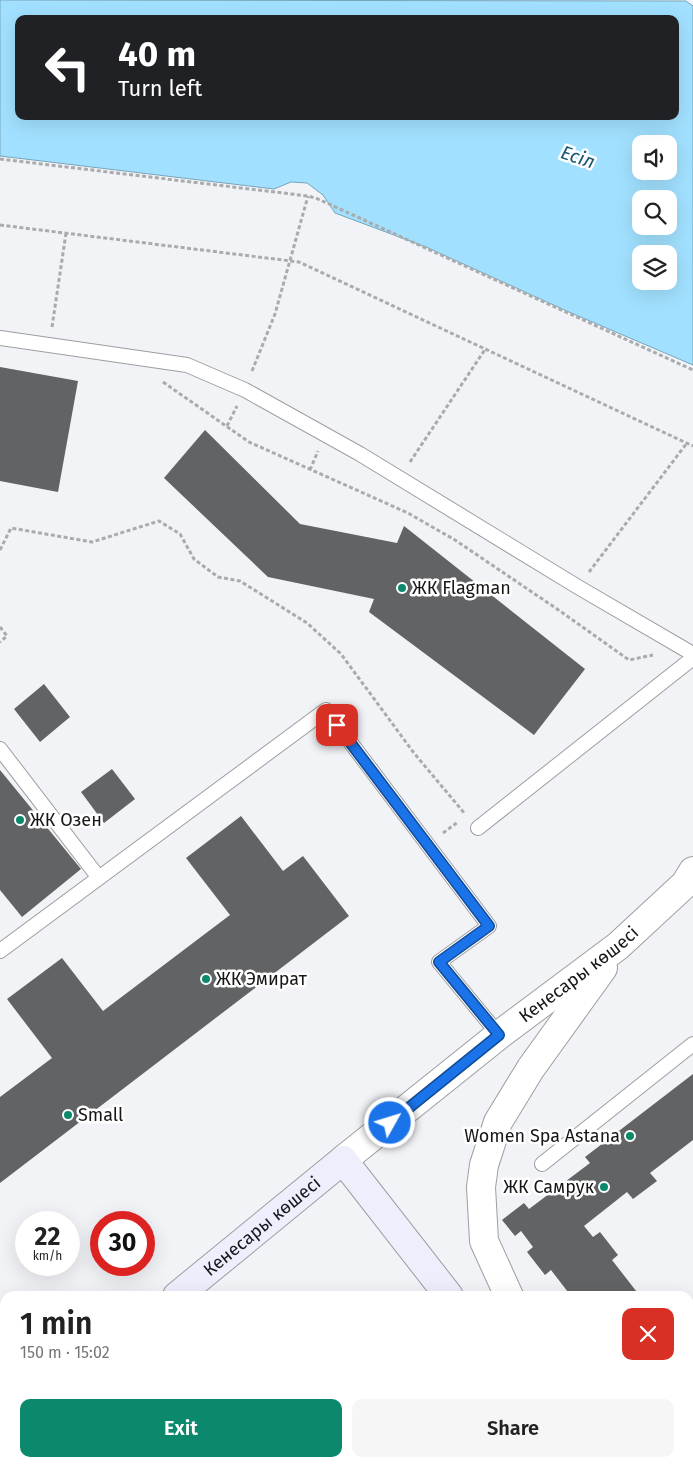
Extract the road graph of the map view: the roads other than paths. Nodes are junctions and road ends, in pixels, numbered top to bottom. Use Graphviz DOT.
graph roads {
  1 [pos="0,338"];
  2 [pos="693,654"];
  3 [pos="693,658"];
  4 [pos="0,749"];
  5 [pos="478,828"];
  6 [pos="98,878"];
  7 [pos="690,883"];
  8 [pos="618,946"];
  9 [pos="0,951"];
  10 [pos="499,1035"];
  11 [pos="693,1044"];
  12 [pos="343,1160"];
  13 [pos="542,1164"];
  14 [pos="183,1291"];
  15 [pos="445,1291"];
  16 [pos="507,1291"];
  1 -- 2 [label="lane"];
  3 -- 5 [label="lane"];
  4 -- 6 [label="lane"];
  6 -- 9 [label="lane"];
  6 -- 10 [label="lane"];
  7 -- 8 [label="street, Кенесары көшесі"];
  8 -- 10 [label="street, Кенесары көшесі"];
  8 -- 16 [label="street"];
  10 -- 12 [label="street, Кенесары көшесі"];
  11 -- 13 [label="lane"];
  12 -- 14 [label="street, Кенесары көшесі"];
  12 -- 15 [label="street"];
}
